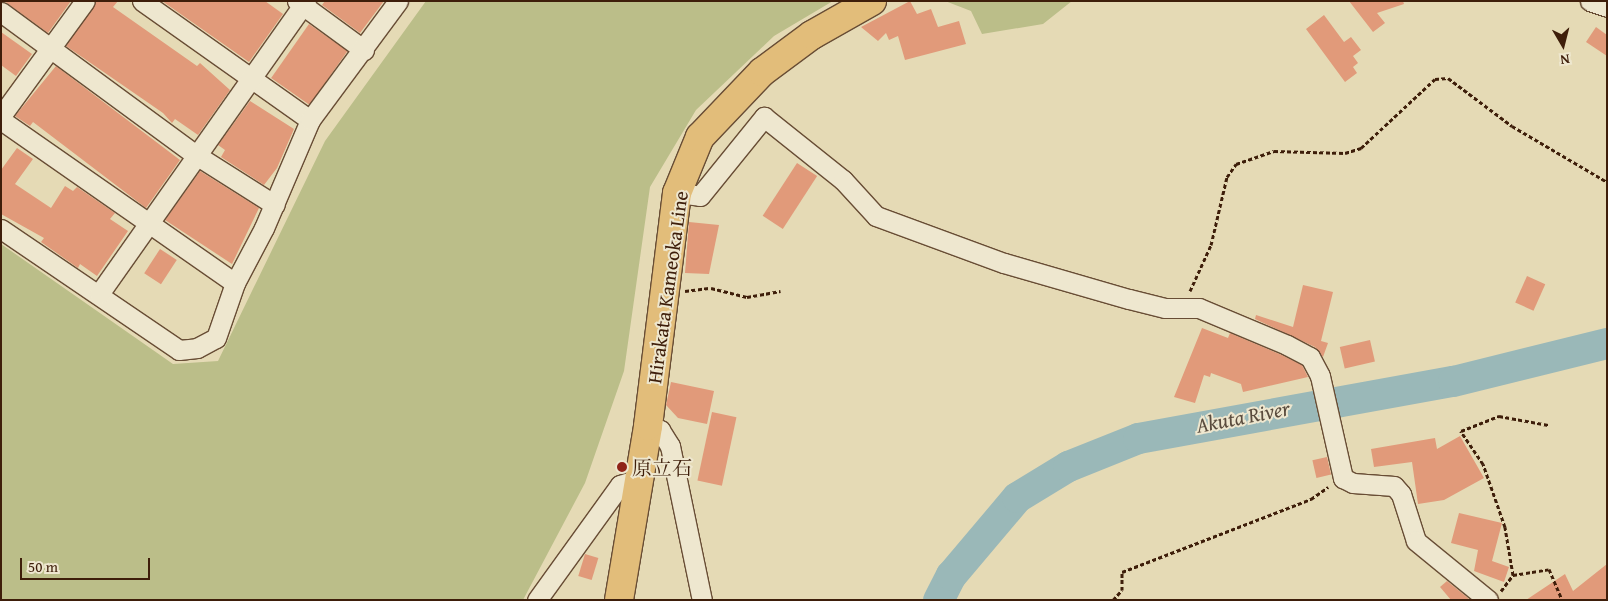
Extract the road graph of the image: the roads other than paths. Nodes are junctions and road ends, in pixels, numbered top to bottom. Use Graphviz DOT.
graph roads {
  1 [pos="85,1"];
  2 [pos="142,1"];
  3 [pos="398,1"];
  4 [pos="872,1"];
  5 [pos="1590,1"];
  6 [pos="302,3"];
  7 [pos="1607,7"];
  8 [pos="1,12"];
  9 [pos="52,47"];
  10 [pos="364,50"];
  11 [pos="252,80"];
  12 [pos="1,116"];
  13 [pos="1,120"];
  14 [pos="310,120"];
  15 [pos="196,155"];
  16 [pos="677,193"];
  17 [pos="275,205"];
  18 [pos="148,224"];
  19 [pos="1,229"];
  20 [pos="235,283"];
  21 [pos="99,294"];
  22 [pos="648,426"];
  23 [pos="638,479"];
  24 [pos="537,600"];
  25 [pos="619,600"];
  26 [pos="702,600"];
  27 [pos="1488,600"];
  1 -- 9 [label="street"];
  2 -- 11 [label="street"];
  3 -- 10 [label="street"];
  4 -- 16 [label="main road, Hirakata Kameoka Line"];
  5 -- 7 [label="street"];
  6 -- 10 [label="street"];
  6 -- 11 [label="street"];
  8 -- 9 [label="street"];
  9 -- 12 [label="street"];
  9 -- 15 [label="street"];
  10 -- 14 [label="street"];
  11 -- 14 [label="street"];
  11 -- 15 [label="street"];
  13 -- 18 [label="street"];
  14 -- 17 [label="street"];
  15 -- 17 [label="street"];
  15 -- 18 [label="street"];
  16 -- 22 [label="main road, Hirakata Kameoka Line"];
  16 -- 27 [label="street"];
  17 -- 20 [label="street"];
  18 -- 20 [label="street"];
  18 -- 21 [label="street"];
  19 -- 21 [label="street"];
  20 -- 21 [label="street"];
  22 -- 23 [label="main road, Hirakata Kameoka Line"];
  22 -- 26 [label="street"];
  23 -- 24 [label="street"];
  23 -- 25 [label="main road, Hirakata Kameoka Line"];
}
